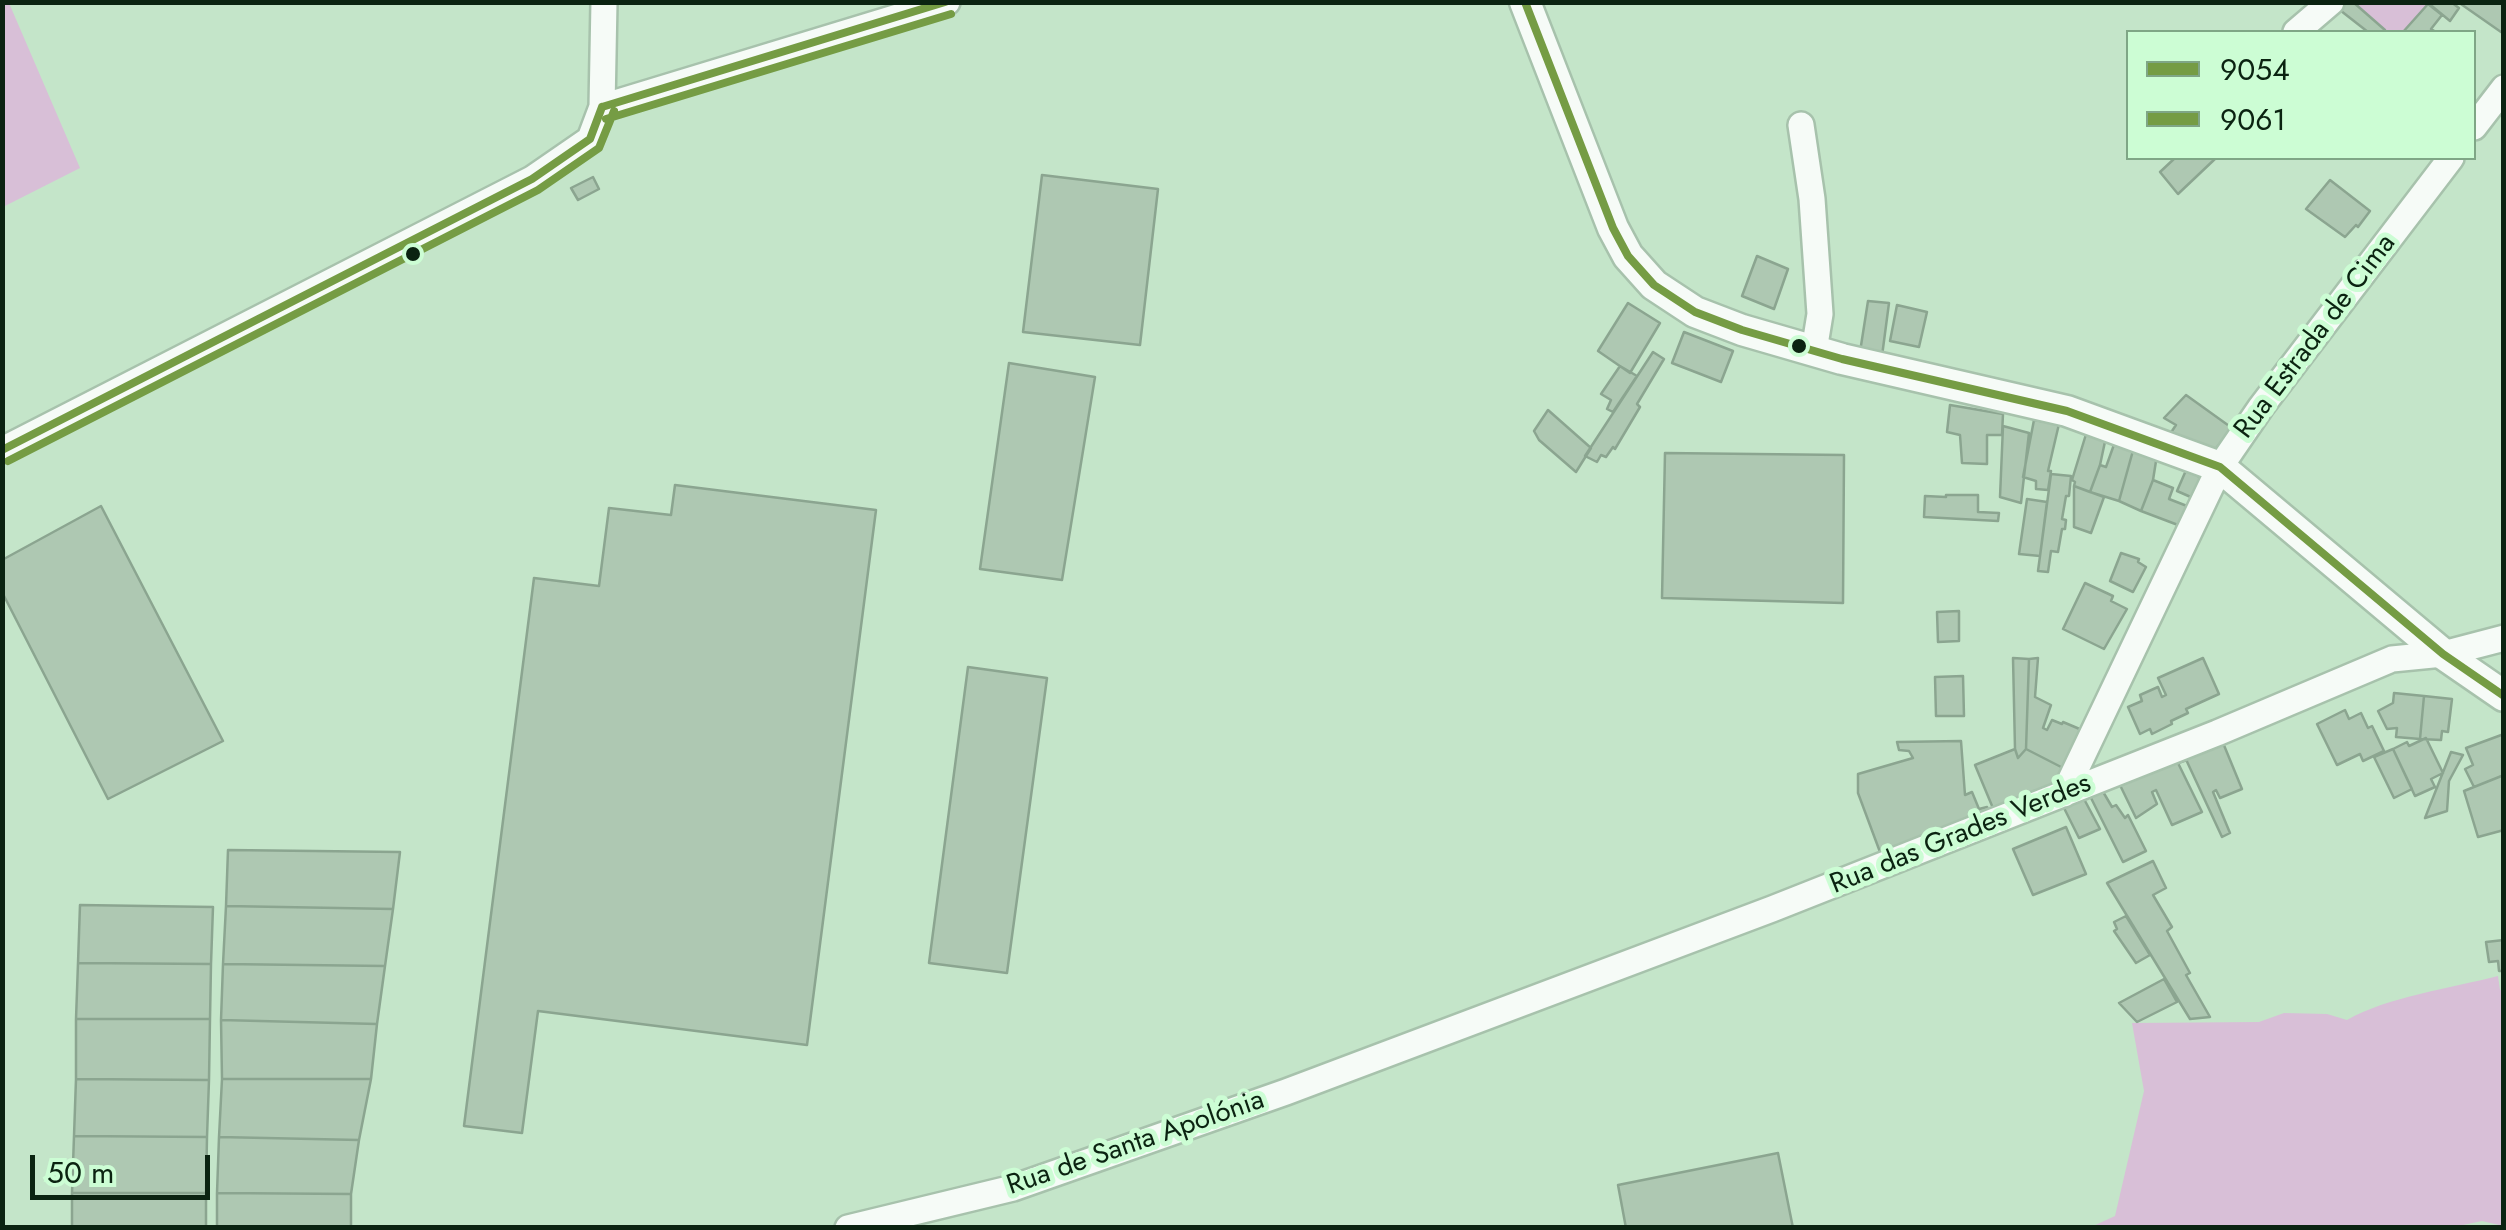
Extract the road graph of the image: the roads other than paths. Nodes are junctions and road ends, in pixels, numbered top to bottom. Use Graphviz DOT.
graph roads {
  1 [pos="604,2"];
  2 [pos="947,2"];
  3 [pos="1525,2"];
  4 [pos="2331,2"];
  5 [pos="2298,30"];
  6 [pos="2504,88"];
  7 [pos="602,107"];
  8 [pos="1802,125"];
  9 [pos="2476,125"];
  10 [pos="2449,160"];
  11 [pos="1814,351"];
  12 [pos="2,450"];
  13 [pos="2220,467"];
  14 [pos="2504,638"];
  15 [pos="2443,654"];
  16 [pos="2504,696"];
  17 [pos="2064,794"];
  18 [pos="1419,1042"];
  19 [pos="848,1228"];
  1 -- 7 [label="street"];
  2 -- 7 [label="street"];
  3 -- 11 [label="street"];
  4 -- 5 [label="street"];
  6 -- 9 [label="street"];
  7 -- 12 [label="street"];
  8 -- 11 [label="street"];
  10 -- 13 [label="street, Rua Estrada de Cima"];
  11 -- 13 [label="street"];
  13 -- 15 [label="street"];
  13 -- 17 [label="street, Rua Estrada de Cima"];
  14 -- 15 [label="street, Rua das Grades Verdes"];
  15 -- 16 [label="street"];
  15 -- 17 [label="street, Rua das Grades Verdes"];
  17 -- 18 [label="street, Rua das Grades Verdes"];
  18 -- 19 [label="street, Rua de Santa Apolónia"];
}
